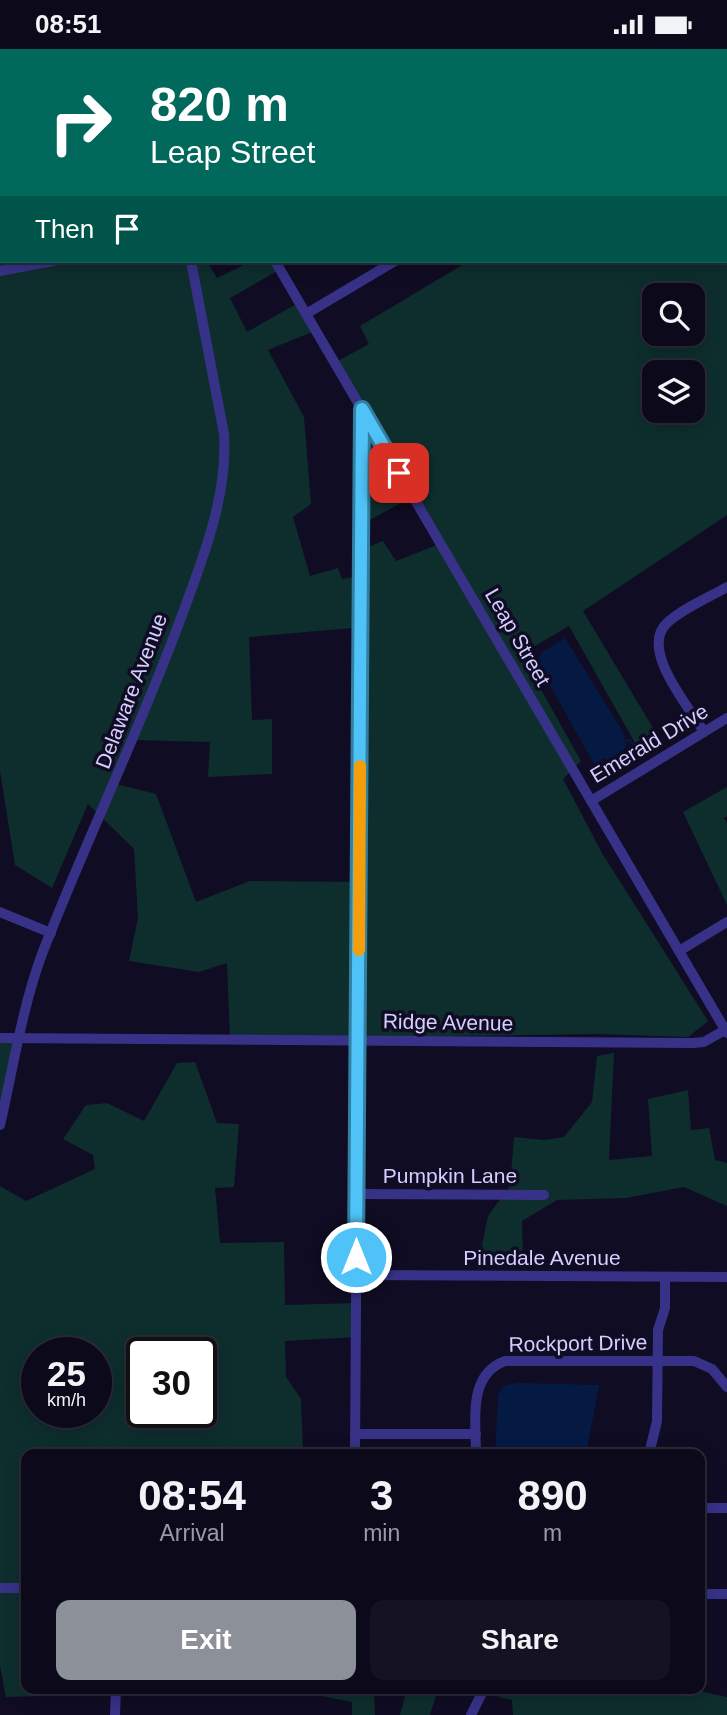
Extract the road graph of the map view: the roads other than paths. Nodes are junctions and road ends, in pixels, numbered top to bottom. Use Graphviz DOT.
graph roads {
  1 [pos="42,263"];
  2 [pos="191,263"];
  3 [pos="276,263"];
  4 [pos="391,263"];
  5 [pos="0,271"];
  6 [pos="306,314"];
  7 [pos="362,409"];
  8 [pos="727,587"];
  9 [pos="727,718"];
  10 [pos="704,732"];
  11 [pos="591,801"];
  12 [pos="0,912"];
  13 [pos="727,922"];
  14 [pos="51,933"];
  15 [pos="679,951"];
  16 [pos="726,1032"];
  17 [pos="0,1038"];
  18 [pos="20,1038"];
  19 [pos="358,1040"];
  20 [pos="0,1125"];
  21 [pos="356,1194"];
  22 [pos="544,1195"];
  23 [pos="356,1275"];
  24 [pos="665,1277"];
  25 [pos="727,1277"];
  26 [pos="657,1361"];
  27 [pos="727,1387"];
  28 [pos="355,1434"];
  29 [pos="476,1434"];
  30 [pos="355,1449"];
  31 [pos="476,1449"];
  32 [pos="650,1449"];
  33 [pos="705,1508"];
  34 [pos="727,1508"];
  35 [pos="0,1588"];
  36 [pos="21,1588"];
  37 [pos="705,1594"];
  38 [pos="727,1594"];
  39 [pos="116,1694"];
  40 [pos="482,1694"];
  41 [pos="115,1715"];
  42 [pos="471,1715"];
  1 -- 5 [label="street"];
  2 -- 14 [label="street, Delaware Avenue"];
  3 -- 6 [label="street, Leap Street"];
  4 -- 6 [label="street"];
  6 -- 7 [label="street, Leap Street"];
  7 -- 11 [label="street, Leap Street"];
  7 -- 19 [label="street"];
  8 -- 10 [label="street"];
  9 -- 10 [label="street, Emerald Drive"];
  10 -- 11 [label="street, Emerald Drive"];
  11 -- 15 [label="street, Leap Street"];
  12 -- 14 [label="street"];
  13 -- 15 [label="street"];
  14 -- 18 [label="street, Delaware Avenue"];
  15 -- 16 [label="street, Leap Street"];
  16 -- 19 [label="street, Ridge Avenue"];
  17 -- 18 [label="street, Ridge Avenue"];
  18 -- 19 [label="street, Ridge Avenue"];
  18 -- 20 [label="street, Delaware Avenue"];
  19 -- 21 [label="street"];
  21 -- 22 [label="street, Pumpkin Lane"];
  21 -- 23 [label="street"];
  23 -- 24 [label="street, Pinedale Avenue"];
  23 -- 28 [label="street"];
  24 -- 25 [label="street, Pinedale Avenue"];
  24 -- 26 [label="street"];
  26 -- 27 [label="street, Rockport Drive"];
  26 -- 29 [label="street, Rockport Drive"];
  26 -- 32 [label="street"];
  28 -- 29 [label="street"];
  28 -- 30 [label="street"];
  29 -- 31 [label="street, Rockport Drive"];
  33 -- 34 [label="street"];
  35 -- 36 [label="street"];
  37 -- 38 [label="street"];
  39 -- 41 [label="street"];
  40 -- 42 [label="street"];
}
